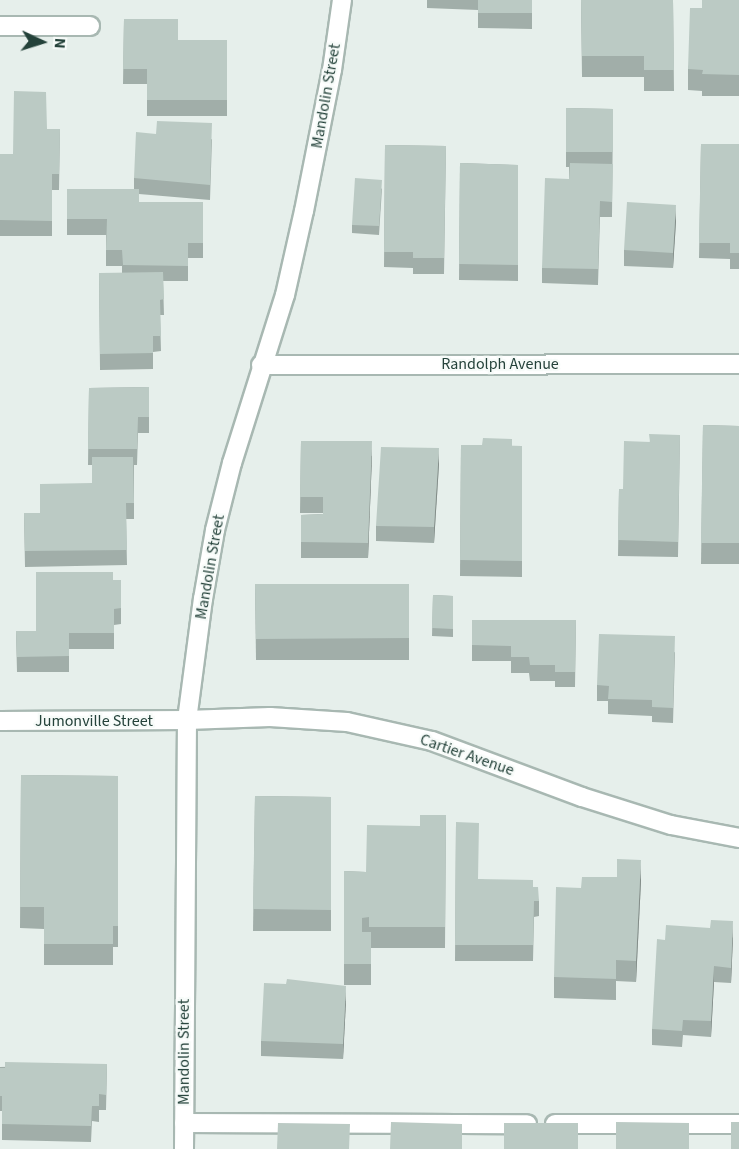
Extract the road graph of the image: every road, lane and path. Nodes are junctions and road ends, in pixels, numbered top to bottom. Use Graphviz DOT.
graph roads {
  1 [pos="342,0"];
  2 [pos="0,26"];
  3 [pos="90,26"];
  4 [pos="261,364"];
  5 [pos="739,364"];
  6 [pos="187,720"];
  7 [pos="0,721"];
  8 [pos="739,838"];
  9 [pos="184,1123"];
  10 [pos="739,1124"];
  11 [pos="184,1149"];
  1 -- 4 [label="street, Mandolin Street"];
  2 -- 3 [label="street"];
  4 -- 5 [label="street, Randolph Avenue"];
  4 -- 6 [label="street, Mandolin Street"];
  6 -- 7 [label="street, Jumonville Street"];
  6 -- 8 [label="street, Cartier Avenue"];
  6 -- 9 [label="street, Mandolin Street"];
  9 -- 10 [label="street"];
  9 -- 11 [label="street, Mandolin Street"];
}
